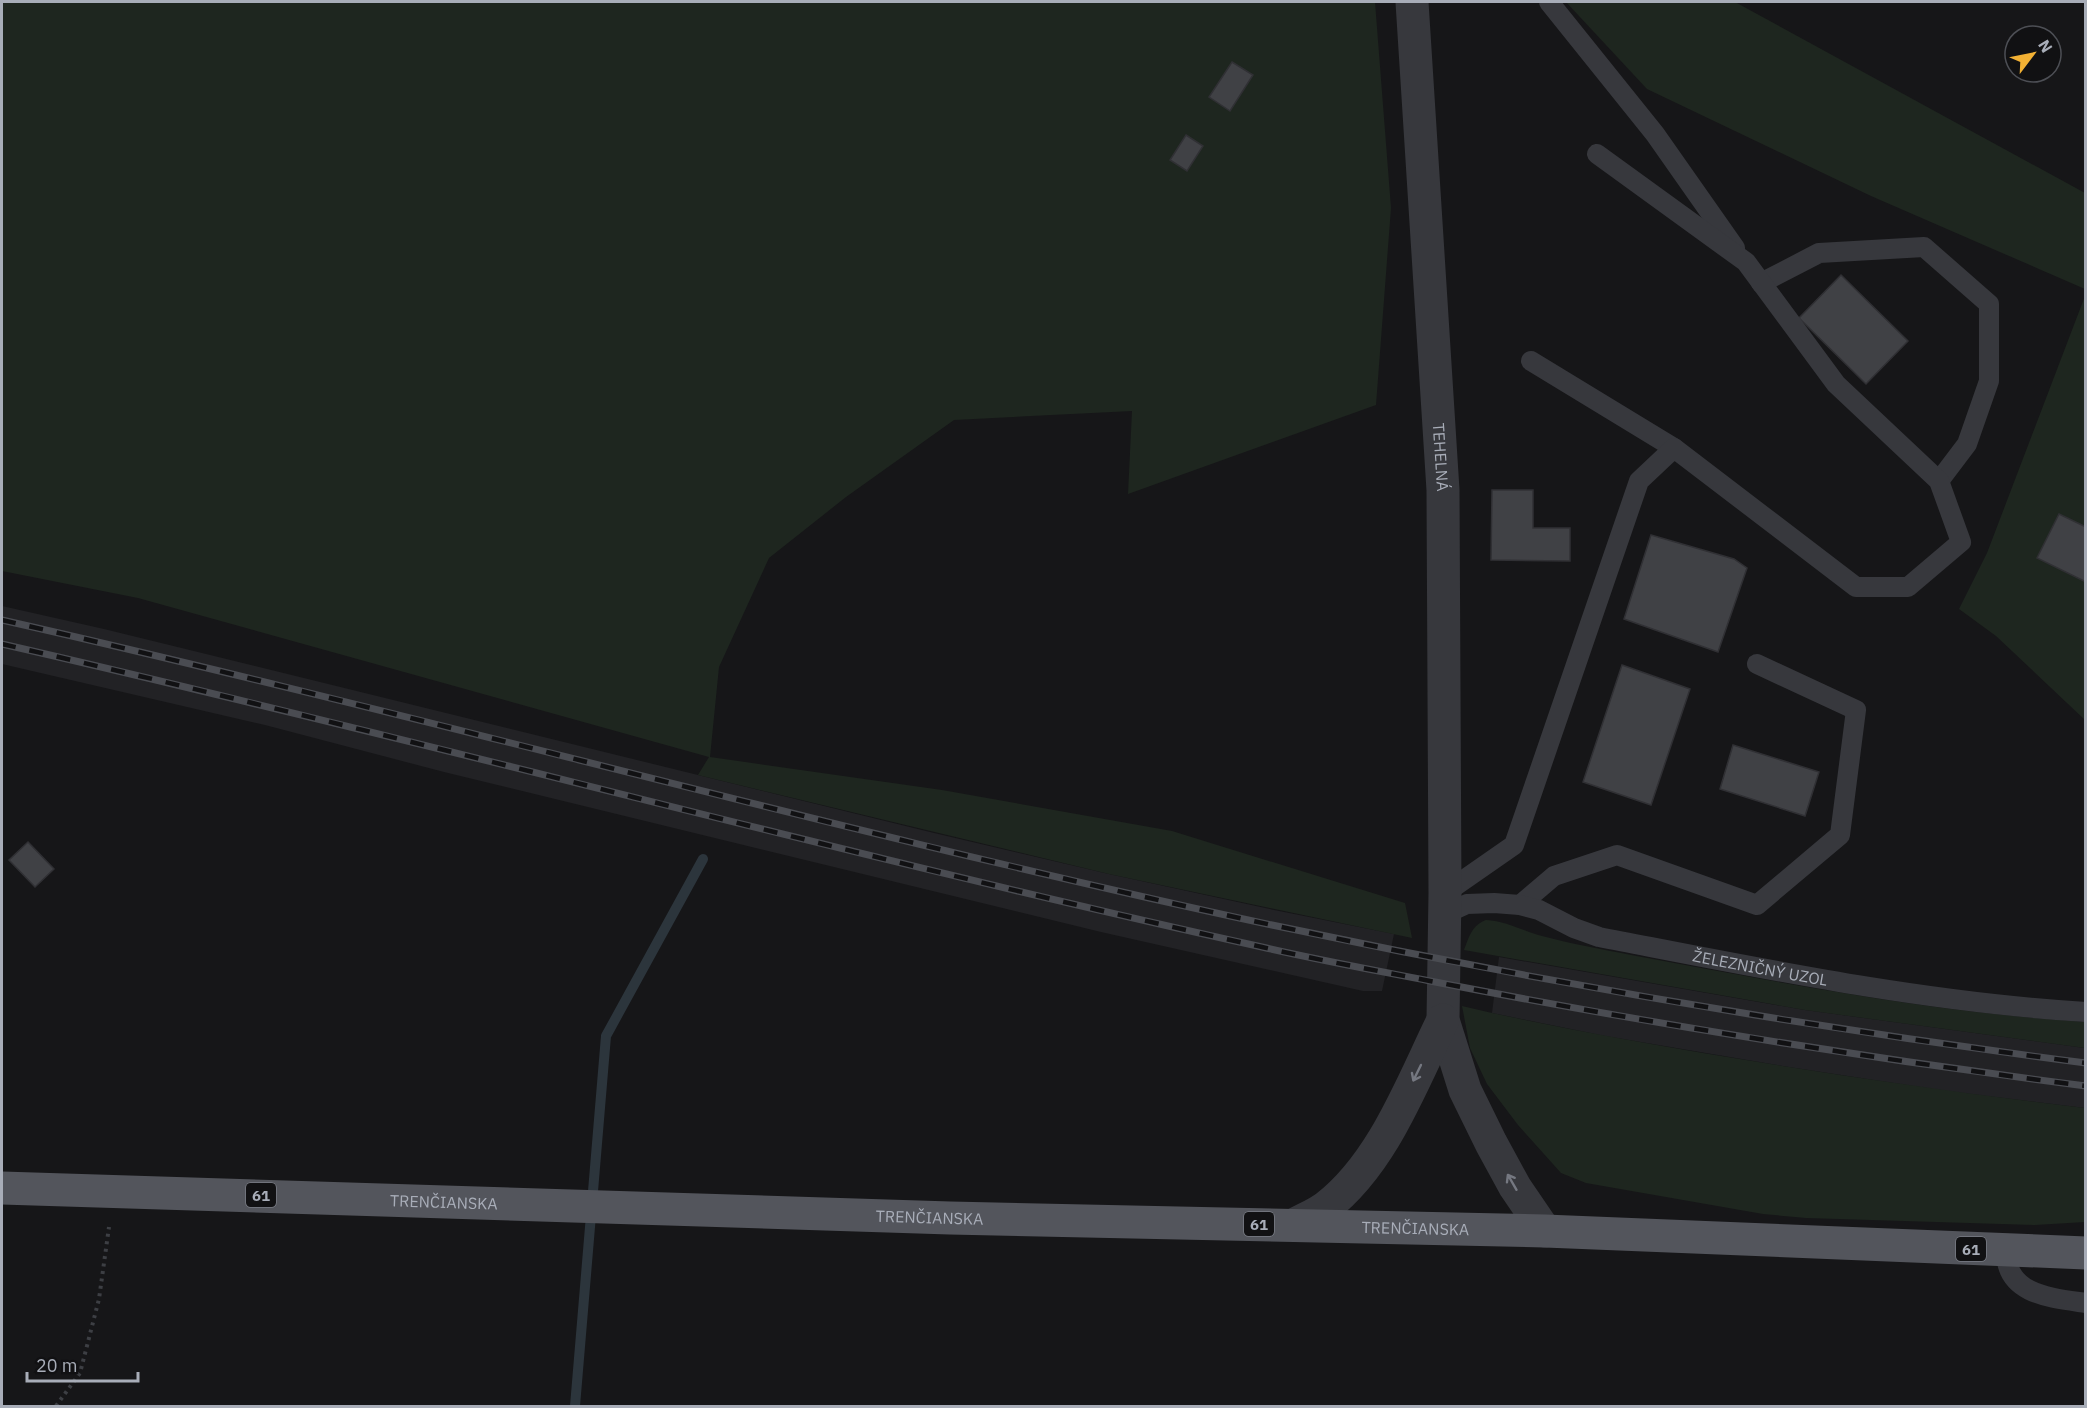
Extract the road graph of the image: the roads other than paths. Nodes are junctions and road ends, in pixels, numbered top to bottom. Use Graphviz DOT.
graph roads {
  1 [pos="1412,2"];
  2 [pos="1548,2"];
  3 [pos="1597,154"];
  4 [pos="1746,262"];
  5 [pos="1761,283"];
  6 [pos="1532,361"];
  7 [pos="1674,448"];
  8 [pos="1939,481"];
  9 [pos="1757,664"];
  10 [pos="1445,903"];
  11 [pos="1520,904"];
  12 [pos="2085,1012"];
  13 [pos="1443,1020"];
  14 [pos="2,1188"];
  15 [pos="1294,1225"];
  16 [pos="1545,1231"];
  17 [pos="2006,1250"];
  18 [pos="2085,1252"];
  19 [pos="2085,1303"];
  1 -- 10 [label="street, TEHELNÁ"];
  2 -- 4 [label="lane"];
  3 -- 4 [label="lane"];
  4 -- 5 [label="lane"];
  5 -- 8 [label="lane"];
  5 -- 8 [label="lane"];
  6 -- 7 [label="lane"];
  7 -- 8 [label="lane"];
  7 -- 10 [label="lane"];
  9 -- 11 [label="lane"];
  10 -- 11 [label="lane, ŽELEZNIČNÝ UZOL"];
  10 -- 13 [label="street, TEHELNÁ"];
  11 -- 12 [label="lane, ŽELEZNIČNÝ UZOL"];
  13 -- 15 [label="street, one-way"];
  16 -- 13 [label="street, one-way"];
  14 -- 15 [label="main road, TRENČIANSKA / 61"];
  15 -- 16 [label="main road, TRENČIANSKA / 61"];
  16 -- 17 [label="main road, TRENČIANSKA / 61"];
  17 -- 18 [label="main road, 61"];
  17 -- 19 [label="lane"];
}
